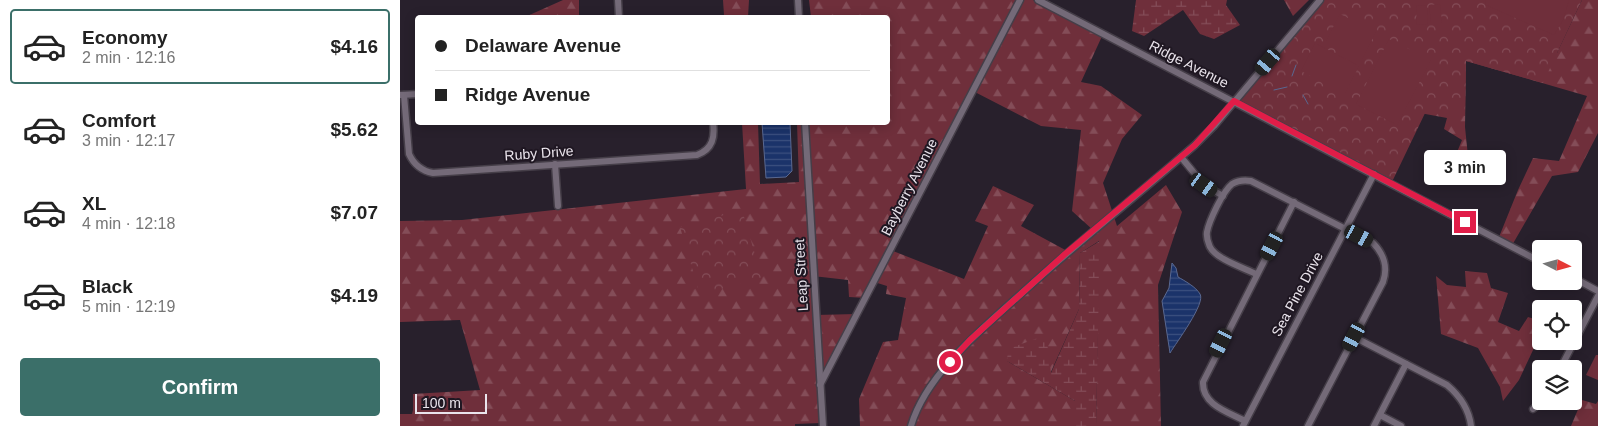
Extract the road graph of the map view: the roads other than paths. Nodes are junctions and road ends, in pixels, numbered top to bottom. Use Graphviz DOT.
graph roads {
  1 [pos="618,0"];
  2 [pos="798,0"];
  3 [pos="1020,0"];
  4 [pos="1038,0"];
  5 [pos="1320,0"];
  6 [pos="619,15"];
  7 [pos="799,15"];
  8 [pos="415,94"];
  9 [pos="402,95"];
  10 [pos="1234,101"];
  11 [pos="713,125"];
  12 [pos="805,125"];
  13 [pos="1181,158"];
  14 [pos="555,164"];
  15 [pos="1374,174"];
  16 [pos="1223,196"];
  17 [pos="1294,202"];
  18 [pos="558,206"];
  19 [pos="1346,228"];
  20 [pos="1532,257"];
  21 [pos="1256,274"];
  22 [pos="1582,282"];
  23 [pos="1598,291"];
  24 [pos="1598,296"];
  25 [pos="1354,337"];
  26 [pos="1565,360"];
  27 [pos="1406,364"];
  28 [pos="820,385"];
  29 [pos="1380,415"];
  30 [pos="1244,424"];
  31 [pos="823,426"];
  32 [pos="911,426"];
  33 [pos="1308,426"];
  34 [pos="1374,426"];
  35 [pos="1401,426"];
  36 [pos="1471,426"];
  1 -- 6 [label="street"];
  2 -- 7 [label="street"];
  3 -- 28 [label="street, Bayberry Avenue"];
  4 -- 10 [label="street, Ridge Avenue"];
  5 -- 10 [label="street"];
  8 -- 9 [label="street"];
  9 -- 14 [label="street, Ruby Drive"];
  10 -- 13 [label="street"];
  10 -- 15 [label="street, Ridge Avenue"];
  11 -- 14 [label="street, Ruby Drive"];
  12 -- 28 [label="street, Leap Street"];
  13 -- 16 [label="street"];
  13 -- 32 [label="street"];
  14 -- 18 [label="street"];
  15 -- 19 [label="street, Sea Pine Drive"];
  15 -- 20 [label="street, Ridge Avenue"];
  16 -- 17 [label="street"];
  16 -- 21 [label="street"];
  17 -- 19 [label="street"];
  17 -- 21 [label="street"];
  19 -- 25 [label="street"];
  19 -- 30 [label="street, Sea Pine Drive"];
  21 -- 30 [label="street"];
  22 -- 23 [label="street"];
  24 -- 26 [label="street"];
  25 -- 27 [label="street"];
  25 -- 33 [label="street"];
  27 -- 29 [label="street"];
  27 -- 36 [label="street"];
  28 -- 31 [label="street, Leap Street"];
  29 -- 34 [label="street"];
  29 -- 35 [label="street"];
}
